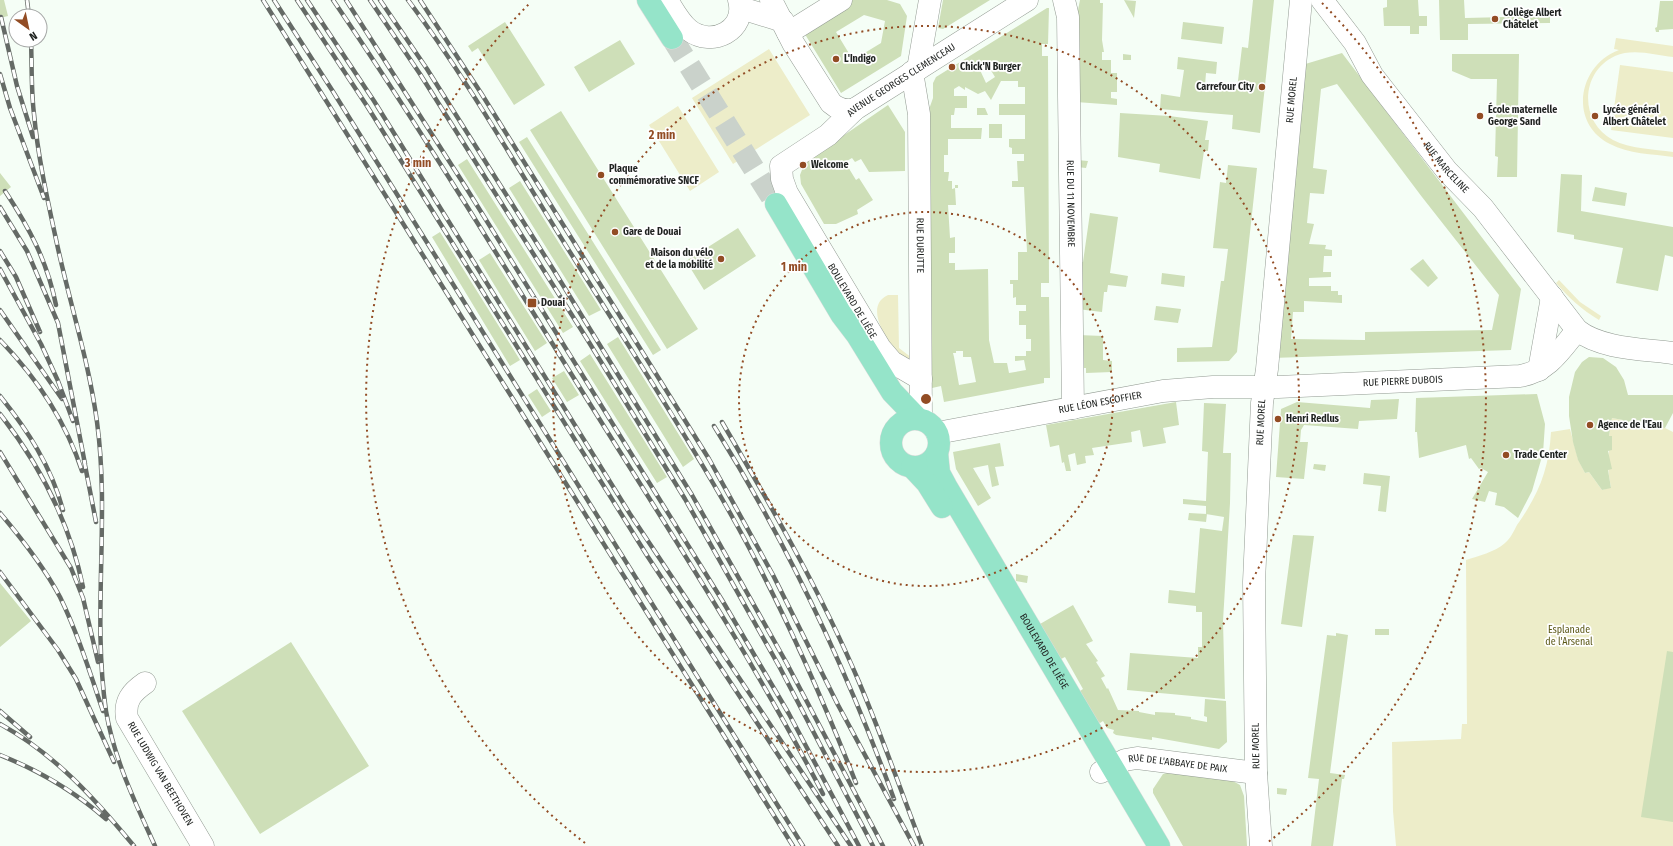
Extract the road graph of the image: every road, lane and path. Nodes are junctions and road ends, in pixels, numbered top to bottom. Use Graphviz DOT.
graph roads {
  1 [pos="648,0"];
  2 [pos="667,0"];
  3 [pos="771,0"];
  4 [pos="841,0"];
  5 [pos="930,0"];
  6 [pos="1027,0"];
  7 [pos="1064,0"];
  8 [pos="1301,0"];
  9 [pos="1322,0"];
  10 [pos="740,4"];
  11 [pos="785,27"];
  12 [pos="672,38"];
  13 [pos="915,70"];
  14 [pos="855,109"];
  15 [pos="781,166"];
  16 [pos="776,204"];
  17 [pos="1552,297"];
  18 [pos="841,314"];
  19 [pos="1577,330"];
  20 [pos="1673,353"];
  21 [pos="1539,370"];
  22 [pos="921,379"];
  23 [pos="1265,386"];
  24 [pos="1073,408"];
  25 [pos="919,419"];
  26 [pos="894,430"];
  27 [pos="937,443"];
  28 [pos="912,467"];
  29 [pos="145,683"];
  30 [pos="1107,769"];
  31 [pos="1256,773"];
  32 [pos="203,846"];
  33 [pos="1145,846"];
  34 [pos="1159,846"];
  35 [pos="1261,846"];
  1 -- 12 [label="main road"];
  2 -- 10 [label="street"];
  3 -- 11 [label="street"];
  4 -- 11 [label="street"];
  5 -- 13 [label="street, RUE DURUTTE"];
  6 -- 13 [label="street, AVENUE GEORGES CLEMENCEAU"];
  7 -- 24 [label="street, RUE DU 11 NOVEMBRE"];
  8 -- 23 [label="street, RUE MOREL"];
  9 -- 17 [label="street, RUE MARCELINE"];
  10 -- 11 [label="street"];
  11 -- 14 [label="street"];
  13 -- 14 [label="street, AVENUE GEORGES CLEMENCEAU"];
  13 -- 22 [label="street, RUE DURUTTE"];
  14 -- 15 [label="street, AVENUE GEORGES CLEMENCEAU"];
  15 -- 22 [label="street, BOULEVARD DE LIÈGE"];
  16 -- 18 [label="main road, BOULEVARD DE LIÈGE"];
  17 -- 19 [label="street, RUE MARCELINE"];
  17 -- 21 [label="street"];
  18 -- 25 [label="main road, BOULEVARD DE LIÈGE"];
  18 -- 26 [label="main road, BOULEVARD DE LIÈGE"];
  19 -- 20 [label="street"];
  19 -- 21 [label="street, RUE PIERRE DUBOIS"];
  21 -- 23 [label="street, RUE PIERRE DUBOIS"];
  22 -- 25 [label="street, RUE DURUTTE"];
  23 -- 24 [label="street, RUE LÉON ESCOFFIER"];
  23 -- 31 [label="street, RUE MOREL"];
  24 -- 27 [label="street, RUE LÉON ESCOFFIER"];
  25 -- 26 [label="main road"];
  25 -- 27 [label="main road"];
  26 -- 28 [label="main road"];
  27 -- 28 [label="main road"];
  27 -- 30 [label="main road, BOULEVARD DE LIÈGE"];
  28 -- 30 [label="main road, BOULEVARD DE LIÈGE"];
  29 -- 32 [label="street, RUE LUDWIG VAN BEETHOVEN"];
  30 -- 31 [label="street, RUE DE L'ABBAYE DE PAIX"];
  30 -- 33 [label="main road, BOULEVARD DE LIÈGE"];
  30 -- 34 [label="main road, BOULEVARD DE LIÈGE"];
  31 -- 35 [label="street, RUE MOREL"];
}
